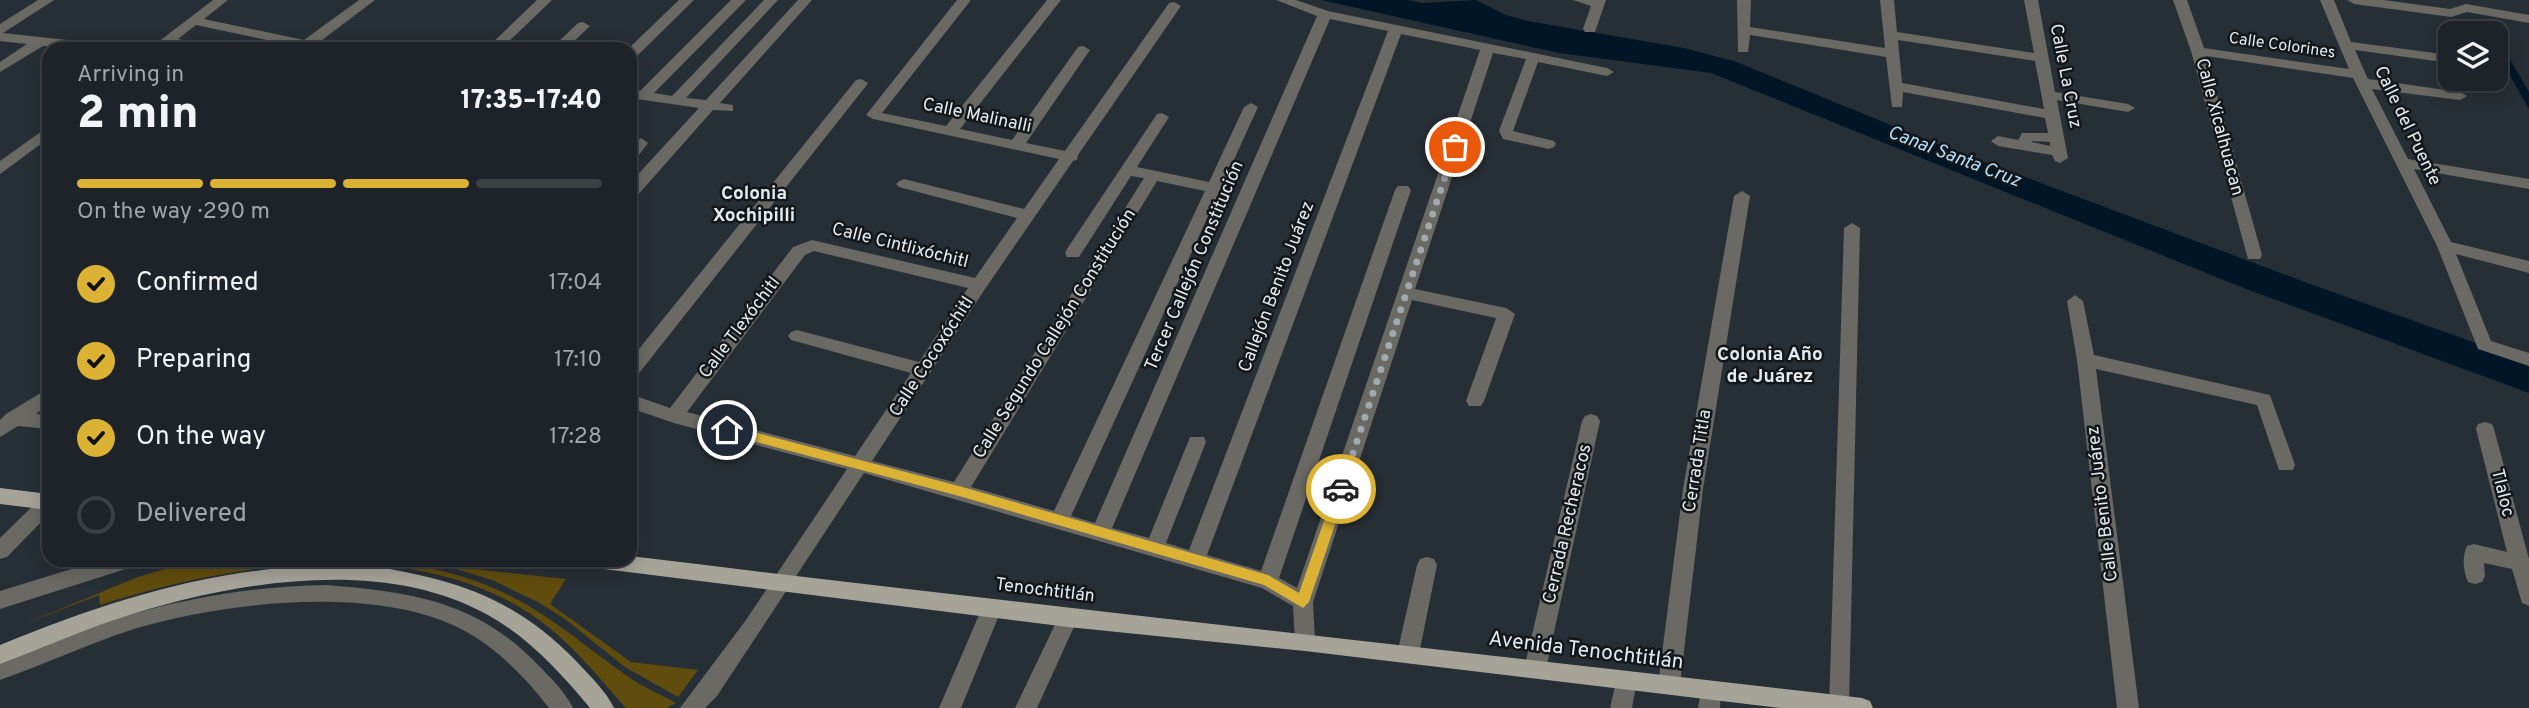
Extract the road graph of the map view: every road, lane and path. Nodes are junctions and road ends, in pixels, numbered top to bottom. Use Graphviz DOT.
graph roads {
  1 [pos="47,0"];
  2 [pos="222,0"];
  3 [pos="368,0"];
  4 [pos="545,0"];
  5 [pos="687,0"];
  6 [pos="739,0"];
  7 [pos="772,0"];
  8 [pos="805,0"];
  9 [pos="964,0"];
  10 [pos="1054,0"];
  11 [pos="1283,0"];
  12 [pos="1580,0"];
  13 [pos="1744,0"];
  14 [pos="1887,0"];
  15 [pos="2031,0"];
  16 [pos="2180,0"];
  17 [pos="2327,0"];
  18 [pos="2354,0"];
  19 [pos="1599,1"];
  20 [pos="1174,6"];
  21 [pos="1325,13"];
  22 [pos="2529,19"];
  23 [pos="195,21"];
  24 [pos="583,26"];
  25 [pos="1396,29"];
  26 [pos="1590,29"];
  27 [pos="0,30"];
  28 [pos="1744,30"];
  29 [pos="1891,35"];
  30 [pos="0,37"];
  31 [pos="39,42"];
  32 [pos="42,42"];
  33 [pos="165,42"];
  34 [pos="281,42"];
  35 [pos="309,42"];
  36 [pos="500,42"];
  37 [pos="566,42"];
  38 [pos="2346,45"];
  39 [pos="637,48"];
  40 [pos="1487,49"];
  41 [pos="1743,49"];
  42 [pos="1083,50"];
  43 [pos="2198,51"];
  44 [pos="1894,54"];
  45 [pos="2438,57"];
  46 [pos="1533,58"];
  47 [pos="2042,58"];
  48 [pos="0,68"];
  49 [pos="1607,72"];
  50 [pos="2361,79"];
  51 [pos="861,83"];
  52 [pos="1896,86"];
  53 [pos="637,95"];
  54 [pos="2050,96"];
  55 [pos="2460,96"];
  56 [pos="676,100"];
  57 [pos="1897,104"];
  58 [pos="711,106"];
  59 [pos="1251,107"];
  60 [pos="728,108"];
  61 [pos="2128,108"];
  62 [pos="2054,115"];
  63 [pos="1162,117"];
  64 [pos="951,130"];
  65 [pos="1998,141"];
  66 [pos="41,144"];
  67 [pos="641,144"];
  68 [pos="1017,144"];
  69 [pos="1549,144"];
  70 [pos="637,149"];
  71 [pos="1072,157"];
  72 [pos="2404,163"];
  73 [pos="0,169"];
  74 [pos="1126,170"];
  75 [pos="1152,177"];
  76 [pos="904,184"];
  77 [pos="2529,184"];
  78 [pos="637,185"];
  79 [pos="1214,188"];
  80 [pos="1403,190"];
  81 [pos="1742,196"];
  82 [pos="1029,216"];
  83 [pos="1852,228"];
  84 [pos="811,245"];
  85 [pos="2445,246"];
  86 [pos="1073,253"];
  87 [pos="2254,255"];
  88 [pos="2529,267"];
  89 [pos="979,285"];
  90 [pos="1407,293"];
  91 [pos="2075,301"];
  92 [pos="797,336"];
  93 [pos="2086,360"];
  94 [pos="2529,360"];
  95 [pos="637,363"];
  96 [pos="925,370"];
  97 [pos="42,400"];
  98 [pos="1475,401"];
  99 [pos="637,403"];
  100 [pos="674,416"];
  101 [pos="1591,421"];
  102 [pos="42,422"];
  103 [pos="6,425"];
  104 [pos="2485,429"];
  105 [pos="1197,442"];
  106 [pos="2286,465"];
  107 [pos="860,466"];
  108 [pos="959,491"];
  109 [pos="0,496"];
  110 [pos="42,501"];
  111 [pos="42,509"];
  112 [pos="1059,520"];
  113 [pos="1100,533"];
  114 [pos="1154,549"];
  115 [pos="0,551"];
  116 [pos="1195,559"];
  117 [pos="2520,563"];
  118 [pos="637,565"];
  119 [pos="1427,565"];
  120 [pos="106,567"];
  121 [pos="2475,576"];
  122 [pos="1268,581"];
  123 [pos="780,583"];
  124 [pos="2529,597"];
  125 [pos="0,600"];
  126 [pos="1303,602"];
  127 [pos="992,608"];
  128 [pos="1068,618"];
  129 [pos="1305,642"];
  130 [pos="1408,654"];
  131 [pos="0,655"];
  132 [pos="1535,668"];
  133 [pos="0,670"];
  134 [pos="1626,680"];
  135 [pos="1669,685"];
  136 [pos="709,699"];
  137 [pos="1710,699"];
  138 [pos="1805,704"];
  139 [pos="1838,705"];
  140 [pos="562,708"];
  141 [pos="603,708"];
  142 [pos="691,708"];
  143 [pos="950,708"];
  144 [pos="1026,708"];
  145 [pos="1621,708"];
  146 [pos="1862,708"];
  147 [pos="2128,708"];
  1 -- 27 [label="street"];
  2 -- 23 [label="street"];
  3 -- 35 [label="street"];
  4 -- 36 [label="street"];
  5 -- 39 [label="street"];
  6 -- 53 [label="street"];
  7 -- 56 [label="street"];
  8 -- 58 [label="street"];
  9 -- 64 [label="street, Calle Malinalli"];
  10 -- 64 [label="street"];
  11 -- 21 [label="street"];
  12 -- 19 [label="street"];
  13 -- 28 [label="street"];
  14 -- 29 [label="street"];
  15 -- 47 [label="street, Calle La Cruz"];
  16 -- 43 [label="street, Calle Xicalhuacan"];
  17 -- 38 [label="street, Calle del Puente"];
  18 -- 22 [label="street"];
  19 -- 26 [label="street"];
  20 -- 71 [label="street, Calle Cocoxóchitl"];
  21 -- 25 [label="street"];
  21 -- 113 [label="street, Tercer Callejón Constitución"];
  23 -- 33 [label="street"];
  23 -- 34 [label="street"];
  24 -- 37 [label="street"];
  25 -- 40 [label="street"];
  25 -- 116 [label="street, Callejón Benito Juárez"];
  28 -- 41 [label="street"];
  28 -- 44 [label="street"];
  29 -- 44 [label="street"];
  29 -- 47 [label="street"];
  30 -- 31 [label="street"];
  31 -- 32 [label="street"];
  31 -- 48 [label="street"];
  38 -- 45 [label="street"];
  38 -- 50 [label="street, Calle del Puente"];
  40 -- 46 [label="street"];
  40 -- 90 [label="street"];
  42 -- 68 [label="street"];
  43 -- 50 [label="street, Calle Colorines"];
  43 -- 87 [label="street, Calle Xicalhuacan"];
  44 -- 52 [label="street"];
  46 -- 49 [label="street"];
  46 -- 69 [label="street"];
  47 -- 54 [label="street, Calle La Cruz"];
  50 -- 55 [label="street, Calle Colorines"];
  50 -- 72 [label="street, Calle del Puente"];
  51 -- 95 [label="street"];
  52 -- 57 [label="street"];
  52 -- 62 [label="street"];
  53 -- 56 [label="street"];
  54 -- 61 [label="street"];
  54 -- 62 [label="street, Calle La Cruz"];
  56 -- 58 [label="street"];
  58 -- 60 [label="street"];
  58 -- 78 [label="street"];
  59 -- 79 [label="street"];
  62 -- 65 [label="street, Calle La Cruz"];
  63 -- 74 [label="street"];
  64 -- 68 [label="street, Calle Malinalli"];
  66 -- 73 [label="street"];
  67 -- 70 [label="street"];
  68 -- 71 [label="street, Calle Malinalli"];
  71 -- 82 [label="street, Calle Cocoxóchitl"];
  72 -- 77 [label="street"];
  72 -- 85 [label="street, Calle del Puente"];
  74 -- 75 [label="street"];
  74 -- 86 [label="street"];
  75 -- 79 [label="street"];
  75 -- 108 [label="street, Calle Segundo Callejón Constitución"];
  76 -- 82 [label="street"];
  79 -- 112 [label="street"];
  80 -- 122 [label="street"];
  81 -- 135 [label="street, Cerrada Titla"];
  82 -- 89 [label="street, Calle Cocoxóchitl"];
  83 -- 139 [label="street"];
  84 -- 89 [label="street, Calle Cintlixóchitl"];
  84 -- 100 [label="street, Calle Tlexóchitl"];
  85 -- 88 [label="street"];
  85 -- 94 [label="street, Calle del Puente"];
  89 -- 96 [label="street, Calle Cocoxóchitl"];
  90 -- 98 [label="street"];
  90 -- 126 [label="street"];
  91 -- 93 [label="street, Calle Benito Juárez"];
  92 -- 96 [label="street"];
  93 -- 106 [label="street"];
  93 -- 147 [label="street, Calle Benito Juárez"];
  96 -- 107 [label="street, Calle Cocoxóchitl"];
  97 -- 103 [label="street"];
  99 -- 100 [label="street"];
  100 -- 107 [label="street"];
  101 -- 132 [label="street, Cerrada Recheracos"];
  102 -- 103 [label="street"];
  104 -- 117 [label="street, Tlaloc"];
  105 -- 114 [label="street"];
  107 -- 108 [label="street"];
  107 -- 123 [label="street, Calle Cocoxóchitl"];
  108 -- 112 [label="street"];
  109 -- 110 [label="main road"];
  111 -- 115 [label="street"];
  112 -- 113 [label="street"];
  113 -- 114 [label="street"];
  114 -- 116 [label="street"];
  116 -- 122 [label="street"];
  117 -- 121 [label="street"];
  117 -- 124 [label="street, Tlaloc"];
  118 -- 123 [label="main road, Tenochtitlán"];
  119 -- 130 [label="street"];
  120 -- 125 [label="street"];
  122 -- 126 [label="street"];
  123 -- 127 [label="main road, Tenochtitlán"];
  123 -- 136 [label="street, Calle Cocoxóchitl"];
  126 -- 129 [label="street"];
  127 -- 128 [label="main road, Tenochtitlán"];
  127 -- 143 [label="street"];
  128 -- 129 [label="main road, Tenochtitlán"];
  128 -- 144 [label="street"];
  129 -- 130 [label="main road, Avenida Tenochtitlán"];
  130 -- 132 [label="main road, Avenida Tenochtitlán"];
  131 -- 141 [label="main road"];
  132 -- 134 [label="main road, Avenida Tenochtitlán"];
  133 -- 140 [label="street"];
  134 -- 135 [label="main road, Avenida Tenochtitlán"];
  134 -- 145 [label="street"];
  135 -- 137 [label="main road, Avenida Tenochtitlán"];
  136 -- 142 [label="street, Calle Cocoxóchitl"];
  137 -- 138 [label="main road, Avenida Tenochtitlán"];
  138 -- 139 [label="main road, Avenida Tenochtitlán"];
  139 -- 146 [label="main road, Avenida Tenochtitlán"];
}
